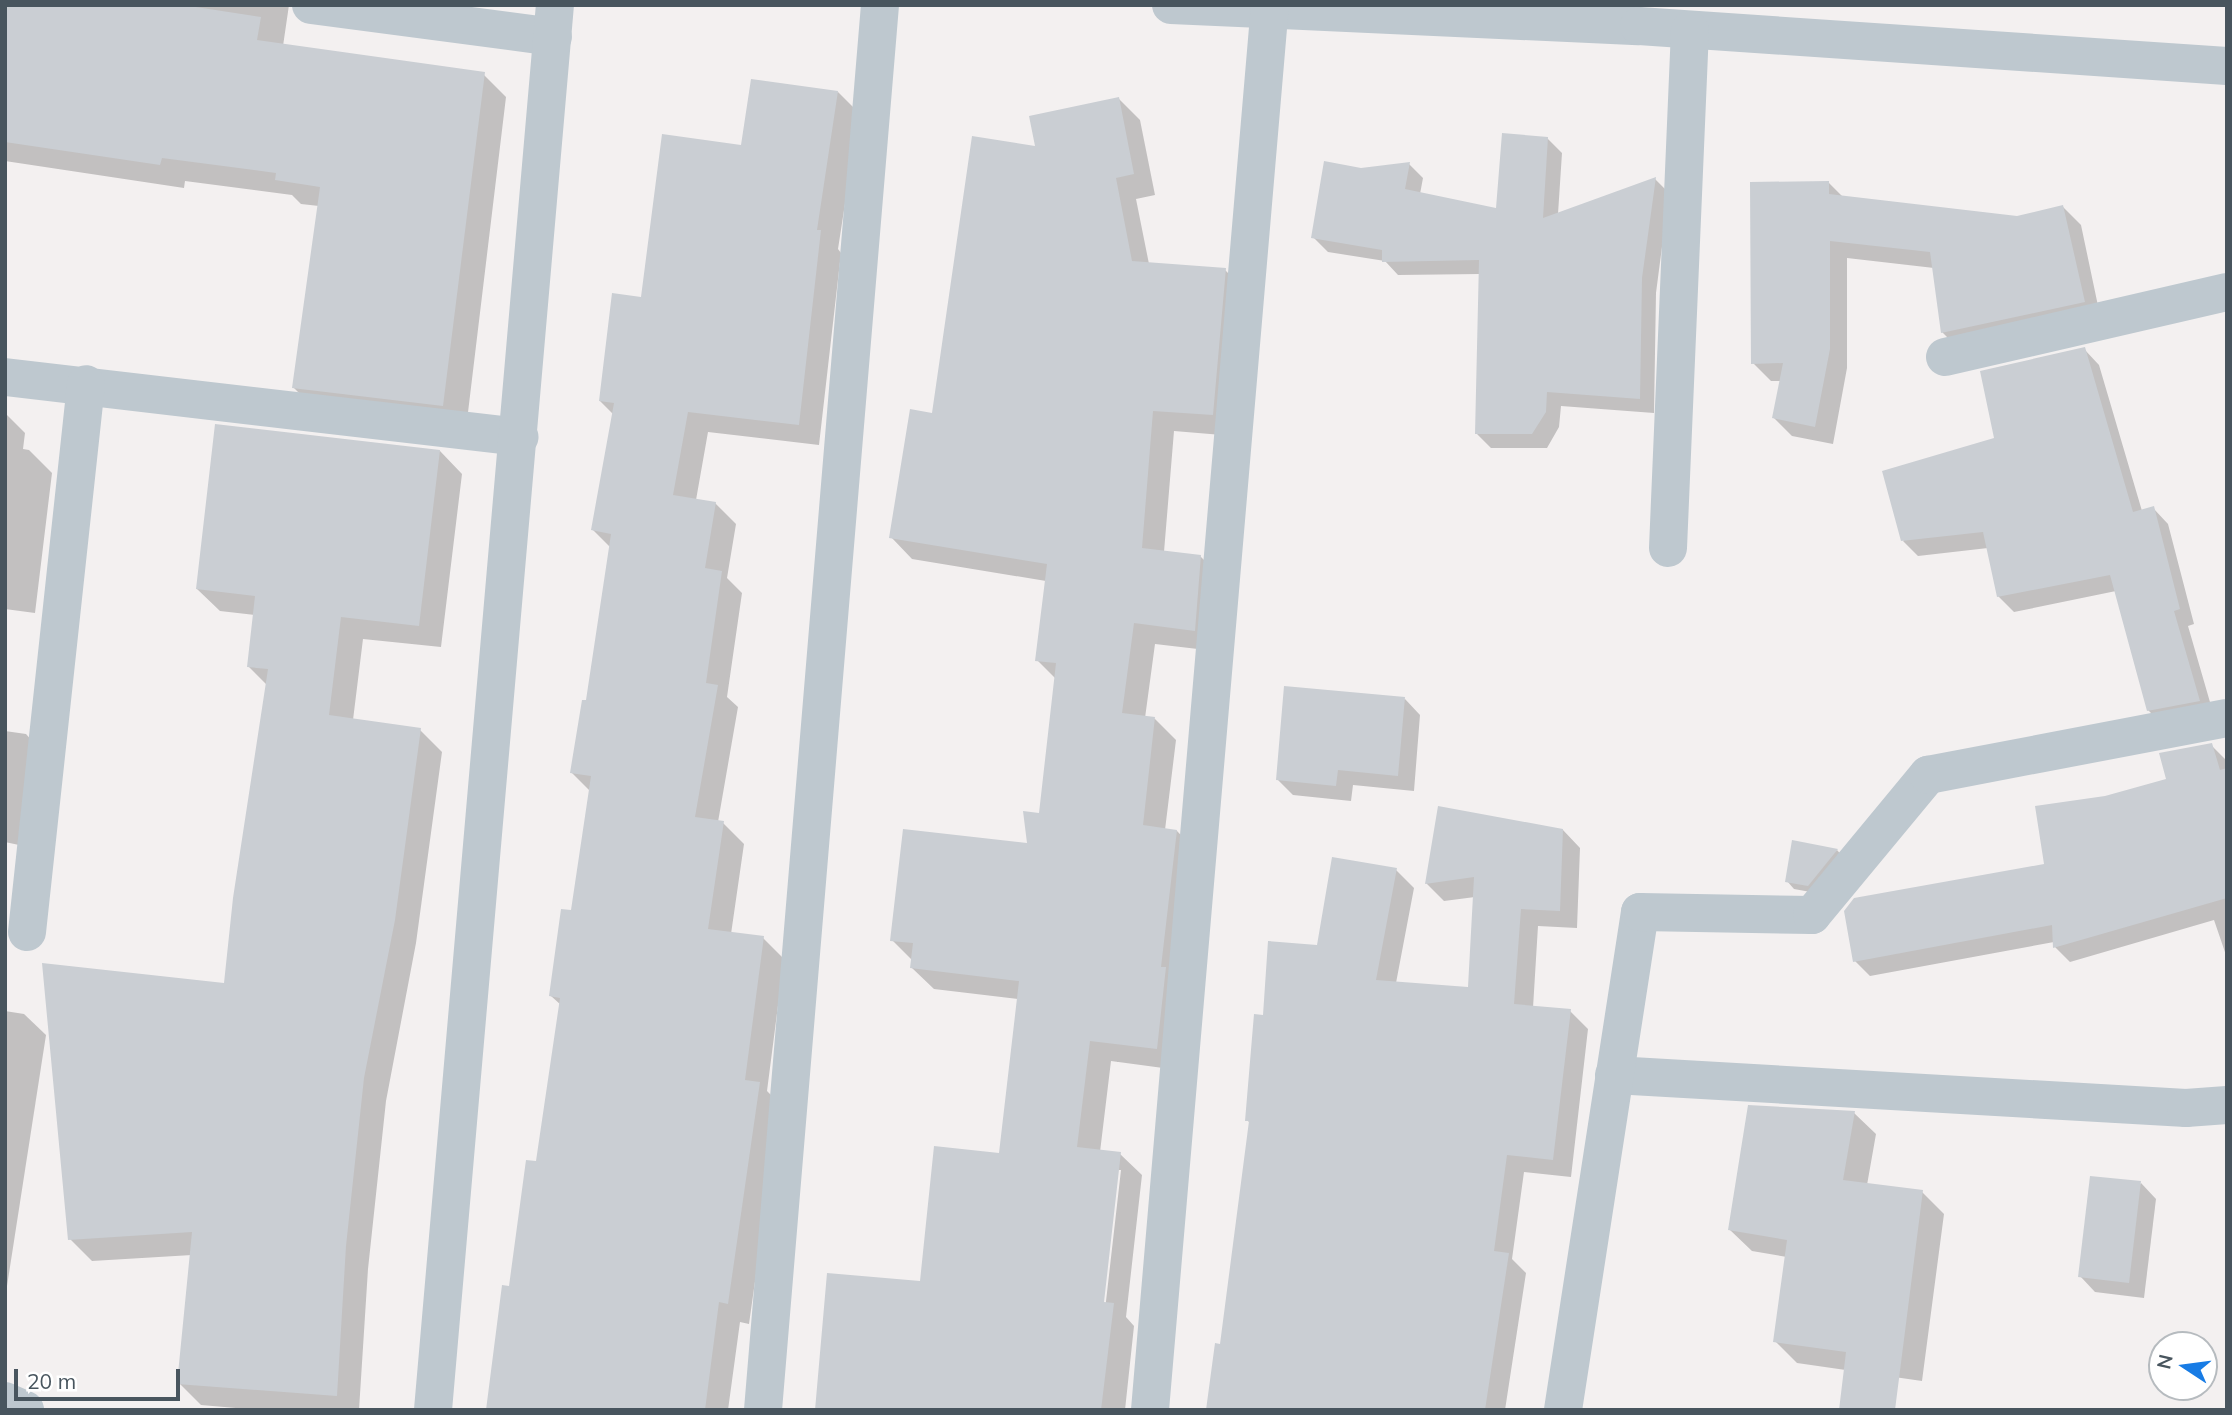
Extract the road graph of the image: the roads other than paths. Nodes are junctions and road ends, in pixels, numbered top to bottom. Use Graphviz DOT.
graph roads {
  1 [pos="311,5"];
  2 [pos="880,5"];
  3 [pos="1171,5"];
  4 [pos="1271,8"];
  5 [pos="1638,16"];
  6 [pos="554,21"];
  7 [pos="1690,30"];
  8 [pos="2227,66"];
  9 [pos="2227,292"];
  10 [pos="1945,357"];
  11 [pos="5,377"];
  12 [pos="86,384"];
  13 [pos="520,437"];
  14 [pos="1668,548"];
  15 [pos="2227,718"];
  16 [pos="27,932"];
  17 [pos="1614,1075"];
  18 [pos="2227,1105"];
  19 [pos="5,1401"];
  20 [pos="25,1410"];
  21 [pos="433,1410"];
  22 [pos="763,1410"];
  23 [pos="1150,1410"];
  24 [pos="1563,1410"];
  1 -- 6 [label="street"];
  2 -- 22 [label="street"];
  3 -- 4 [label="street"];
  4 -- 5 [label="street"];
  4 -- 23 [label="street"];
  5 -- 7 [label="street"];
  6 -- 13 [label="street"];
  7 -- 8 [label="street"];
  7 -- 14 [label="street"];
  9 -- 10 [label="street"];
  11 -- 12 [label="street"];
  12 -- 13 [label="street"];
  12 -- 16 [label="street"];
  13 -- 21 [label="street"];
  15 -- 17 [label="street"];
  17 -- 18 [label="street"];
  17 -- 24 [label="street"];
  19 -- 20 [label="street"];
}
